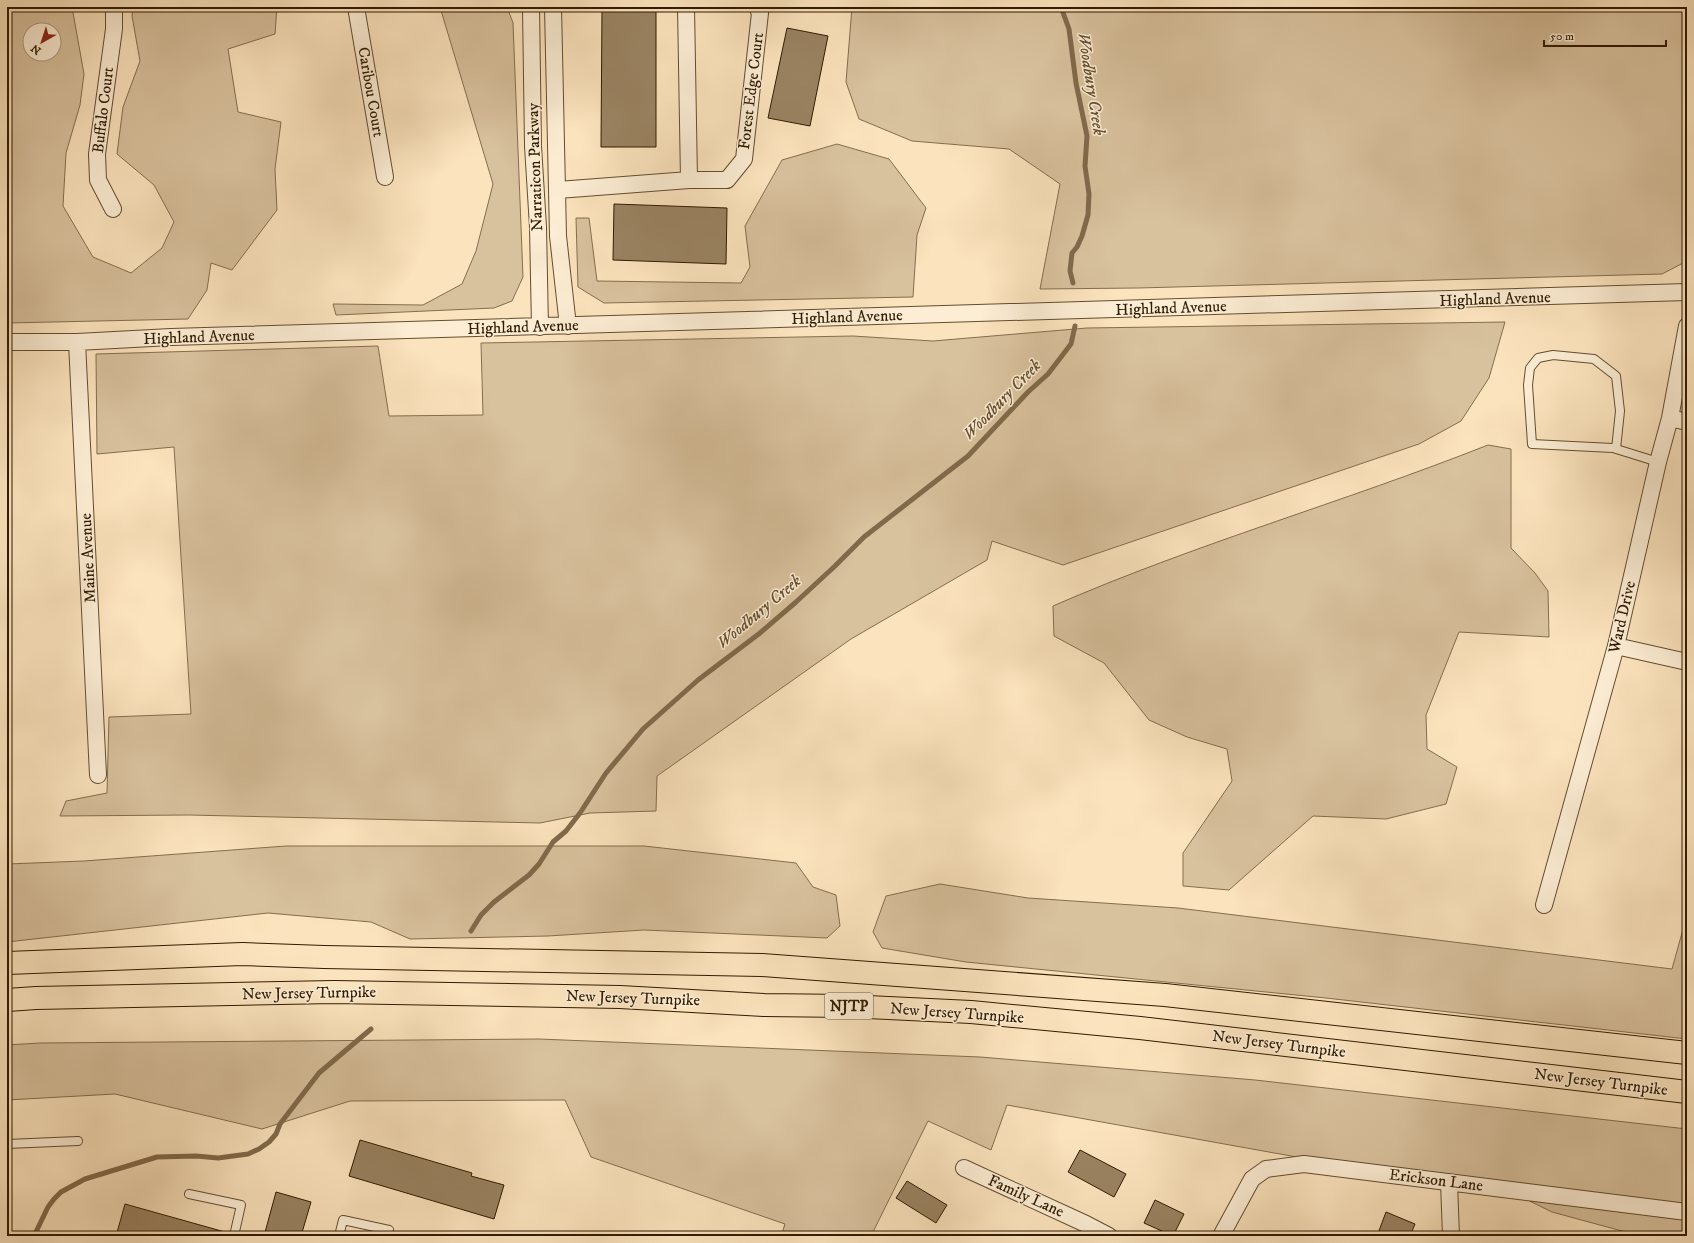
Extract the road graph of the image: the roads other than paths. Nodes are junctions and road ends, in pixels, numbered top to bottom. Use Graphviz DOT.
graph roads {
  1 [pos="114,7"];
  2 [pos="356,7"];
  3 [pos="531,7"];
  4 [pos="553,7"];
  5 [pos="686,7"];
  6 [pos="756,7"];
  7 [pos="385,177"];
  8 [pos="689,180"];
  9 [pos="558,190"];
  10 [pos="113,209"];
  11 [pos="1687,292"];
  12 [pos="568,326"];
  13 [pos="1687,326"];
  14 [pos="540,327"];
  15 [pos="7,342"];
  16 [pos="77,342"];
  17 [pos="1670,418"];
  18 [pos="1687,422"];
  19 [pos="1616,449"];
  20 [pos="1658,462"];
  21 [pos="1616,646"];
  22 [pos="1687,662"];
  23 [pos="98,775"];
  24 [pos="1544,905"];
  25 [pos="7,963"];
  26 [pos="7,1000"];
  27 [pos="1687,1052"];
  28 [pos="1687,1092"];
  29 [pos="78,1141"];
  30 [pos="7,1144"];
  31 [pos="964,1168"];
  32 [pos="1449,1182"];
  33 [pos="189,1194"];
  34 [pos="1687,1212"];
  35 [pos="234,1236"];
  36 [pos="339,1236"];
  37 [pos="387,1236"];
  38 [pos="1109,1236"];
  39 [pos="1221,1236"];
  40 [pos="1451,1236"];
  1 -- 10 [label="street, Buffalo Court"];
  2 -- 7 [label="street, Caribou Court"];
  3 -- 14 [label="street, Narraticon Parkway"];
  4 -- 9 [label="street, Narraticon Parkway"];
  5 -- 8 [label="street"];
  6 -- 8 [label="street, Forest Edge Court"];
  8 -- 9 [label="street, Forest Edge Court"];
  9 -- 12 [label="street, Narraticon Parkway"];
  11 -- 12 [label="street, Highland Avenue"];
  12 -- 14 [label="street, Highland Avenue"];
  13 -- 17 [label="street, Ward Drive"];
  14 -- 16 [label="street, Highland Avenue"];
  15 -- 16 [label="street, Highland Avenue"];
  16 -- 23 [label="street, Maine Avenue"];
  17 -- 18 [label="street"];
  17 -- 20 [label="street, Ward Drive"];
  19 -- 19 [label="lane"];
  19 -- 20 [label="lane"];
  20 -- 21 [label="street, Ward Drive"];
  21 -- 22 [label="street"];
  21 -- 24 [label="street, Ward Drive"];
  25 -- 27 [label="highway, New Jersey Turnpike / NJTP"];
  26 -- 28 [label="highway, New Jersey Turnpike / NJTP"];
  29 -- 30 [label="lane"];
  31 -- 38 [label="street, Family Lane"];
  32 -- 34 [label="street, Erickson Lane"];
  32 -- 39 [label="street, Erickson Lane"];
  32 -- 40 [label="street"];
  33 -- 35 [label="lane"];
  36 -- 37 [label="lane"];
}
